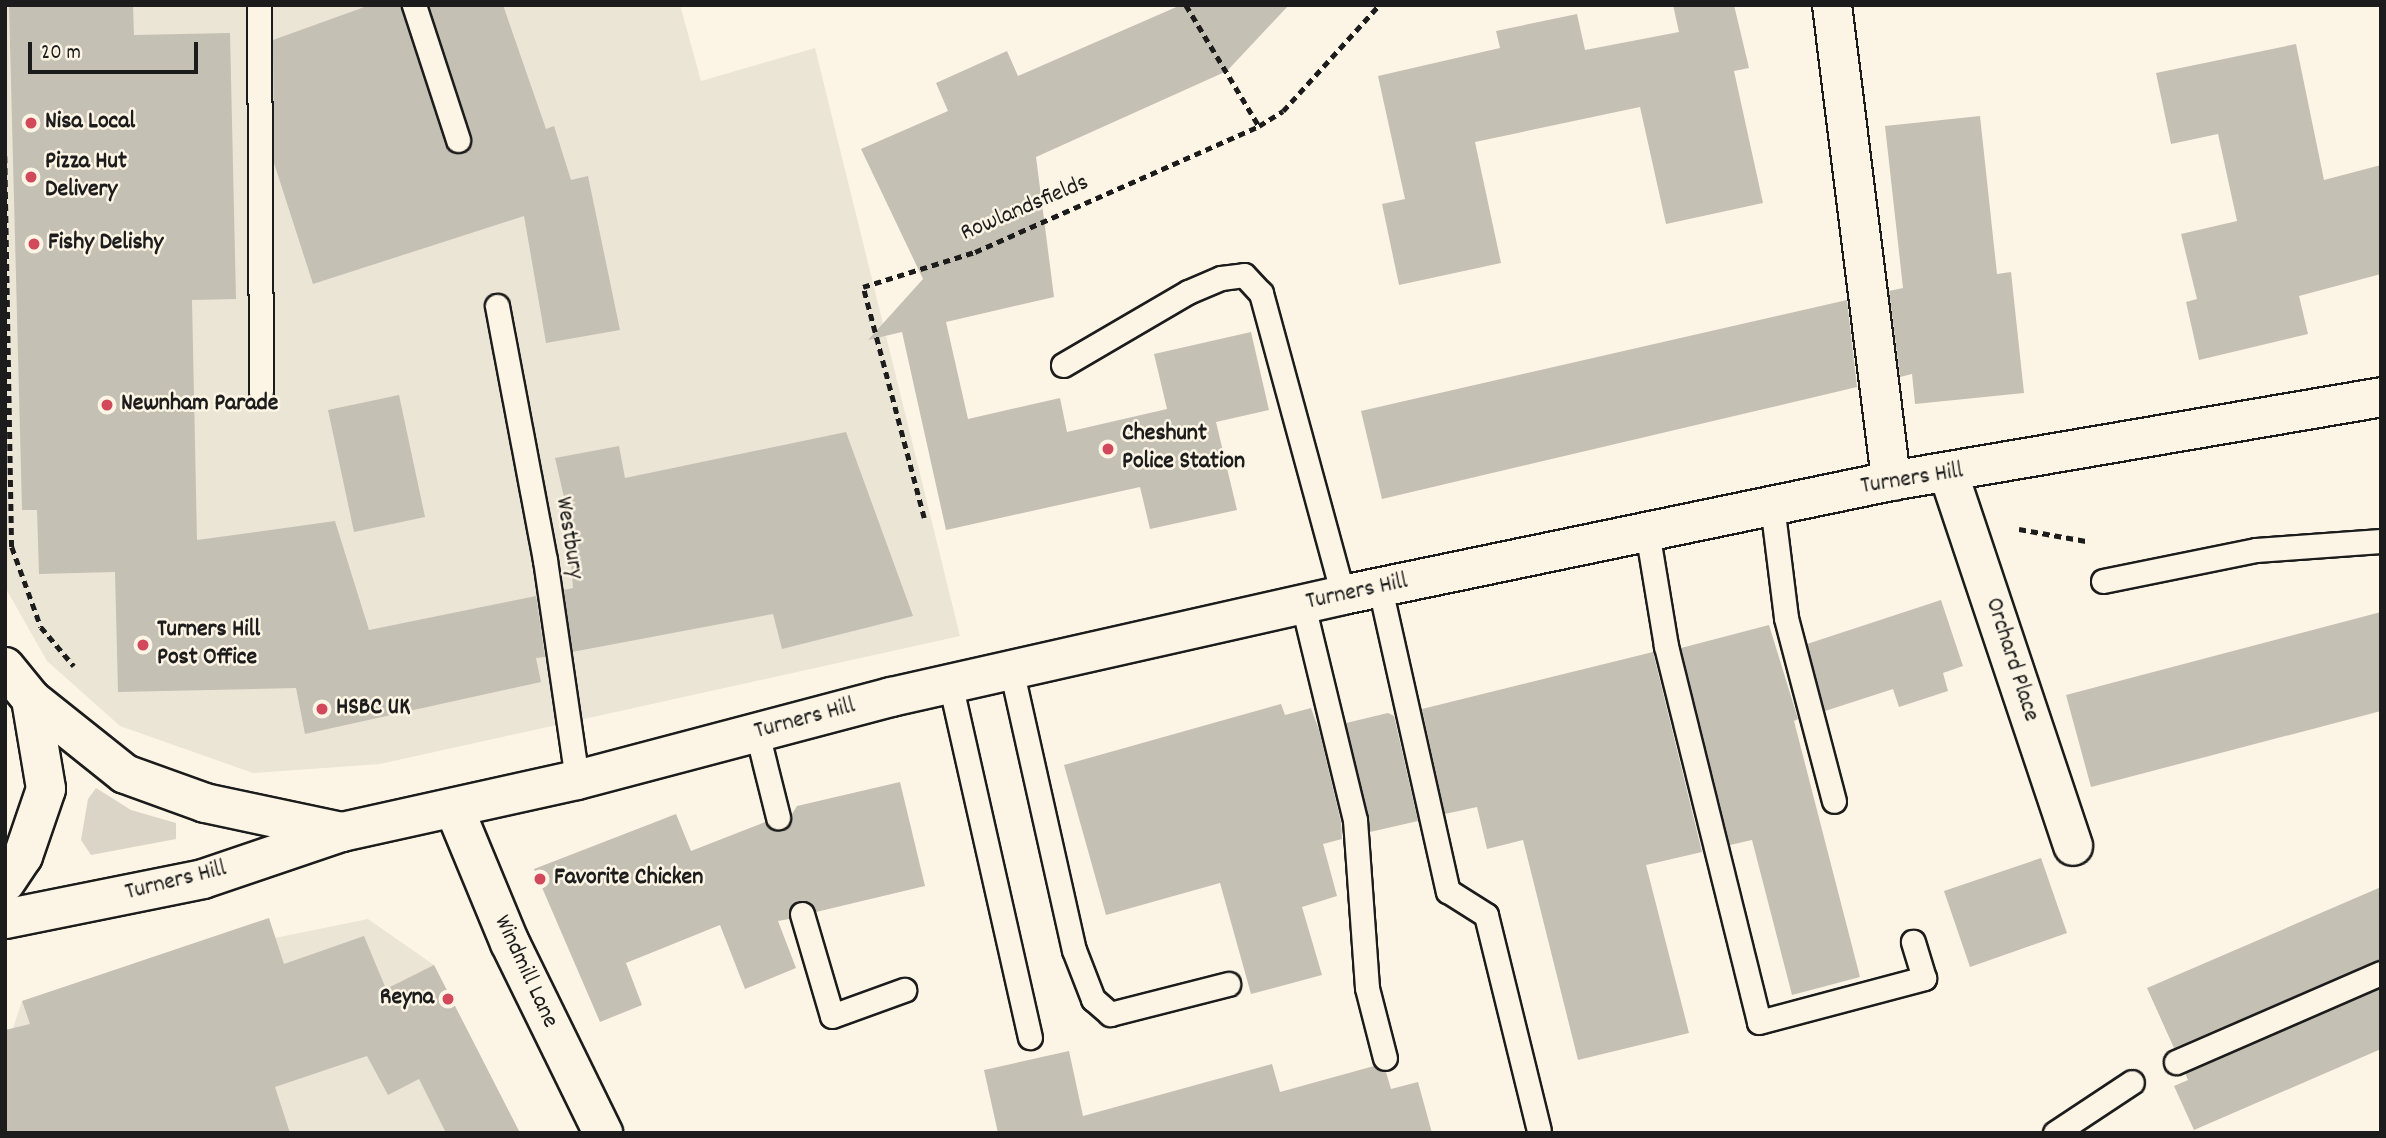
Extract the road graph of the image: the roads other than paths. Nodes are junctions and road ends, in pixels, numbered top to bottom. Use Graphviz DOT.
graph roads {
  1 [pos="259,5"];
  2 [pos="414,5"];
  3 [pos="1832,5"];
  4 [pos="458,140"];
  5 [pos="497,306"];
  6 [pos="1063,365"];
  7 [pos="261,391"];
  8 [pos="2381,397"];
  9 [pos="1949,475"];
  10 [pos="1891,481"];
  11 [pos="1772,505"];
  12 [pos="1647,531"];
  13 [pos="2381,541"];
  14 [pos="2104,581"];
  15 [pos="1380,588"];
  16 [pos="1343,595"];
  17 [pos="1303,605"];
  18 [pos="5,667"];
  19 [pos="1013,673"];
  20 [pos="951,687"];
  21 [pos="31,699"];
  22 [pos="757,733"];
  23 [pos="577,780"];
  24 [pos="1834,801"];
  25 [pos="454,808"];
  26 [pos="778,817"];
  27 [pos="342,832"];
  28 [pos="2073,846"];
  29 [pos="5,883"];
  30 [pos="802,914"];
  31 [pos="5,919"];
  32 [pos="1913,942"];
  33 [pos="2381,973"];
  34 [pos="1228,984"];
  35 [pos="904,990"];
  36 [pos="1030,1037"];
  37 [pos="1385,1058"];
  38 [pos="2176,1062"];
  39 [pos="2132,1082"];
  40 [pos="1539,1130"];
  41 [pos="603,1133"];
  42 [pos="2055,1133"];
  1 -- 7 [label="lane"];
  2 -- 4 [label="lane"];
  3 -- 10 [label="main road"];
  5 -- 23 [label="lane, Westbury"];
  6 -- 16 [label="lane"];
  8 -- 9 [label="main road, Turners Hill"];
  9 -- 10 [label="main road, Turners Hill"];
  9 -- 28 [label="main road, Orchard Place"];
  10 -- 11 [label="main road, Turners Hill"];
  11 -- 12 [label="main road, Turners Hill"];
  11 -- 24 [label="lane"];
  12 -- 15 [label="main road, Turners Hill"];
  12 -- 32 [label="lane"];
  13 -- 14 [label="lane"];
  15 -- 16 [label="main road, Turners Hill"];
  15 -- 40 [label="lane"];
  16 -- 17 [label="main road, Turners Hill"];
  17 -- 19 [label="main road, Turners Hill"];
  17 -- 37 [label="lane"];
  18 -- 21 [label="main road, Turners Hill"];
  19 -- 20 [label="main road, Turners Hill"];
  19 -- 34 [label="lane"];
  20 -- 22 [label="main road, Turners Hill"];
  20 -- 36 [label="lane"];
  21 -- 27 [label="main road, Turners Hill"];
  21 -- 29 [label="main road"];
  22 -- 23 [label="main road, Turners Hill"];
  22 -- 26 [label="lane"];
  23 -- 25 [label="main road, Turners Hill"];
  25 -- 27 [label="main road, Turners Hill"];
  25 -- 41 [label="main road, Windmill Lane"];
  27 -- 31 [label="main road, Turners Hill"];
  30 -- 35 [label="lane"];
  33 -- 38 [label="lane"];
  39 -- 42 [label="lane"];
}
